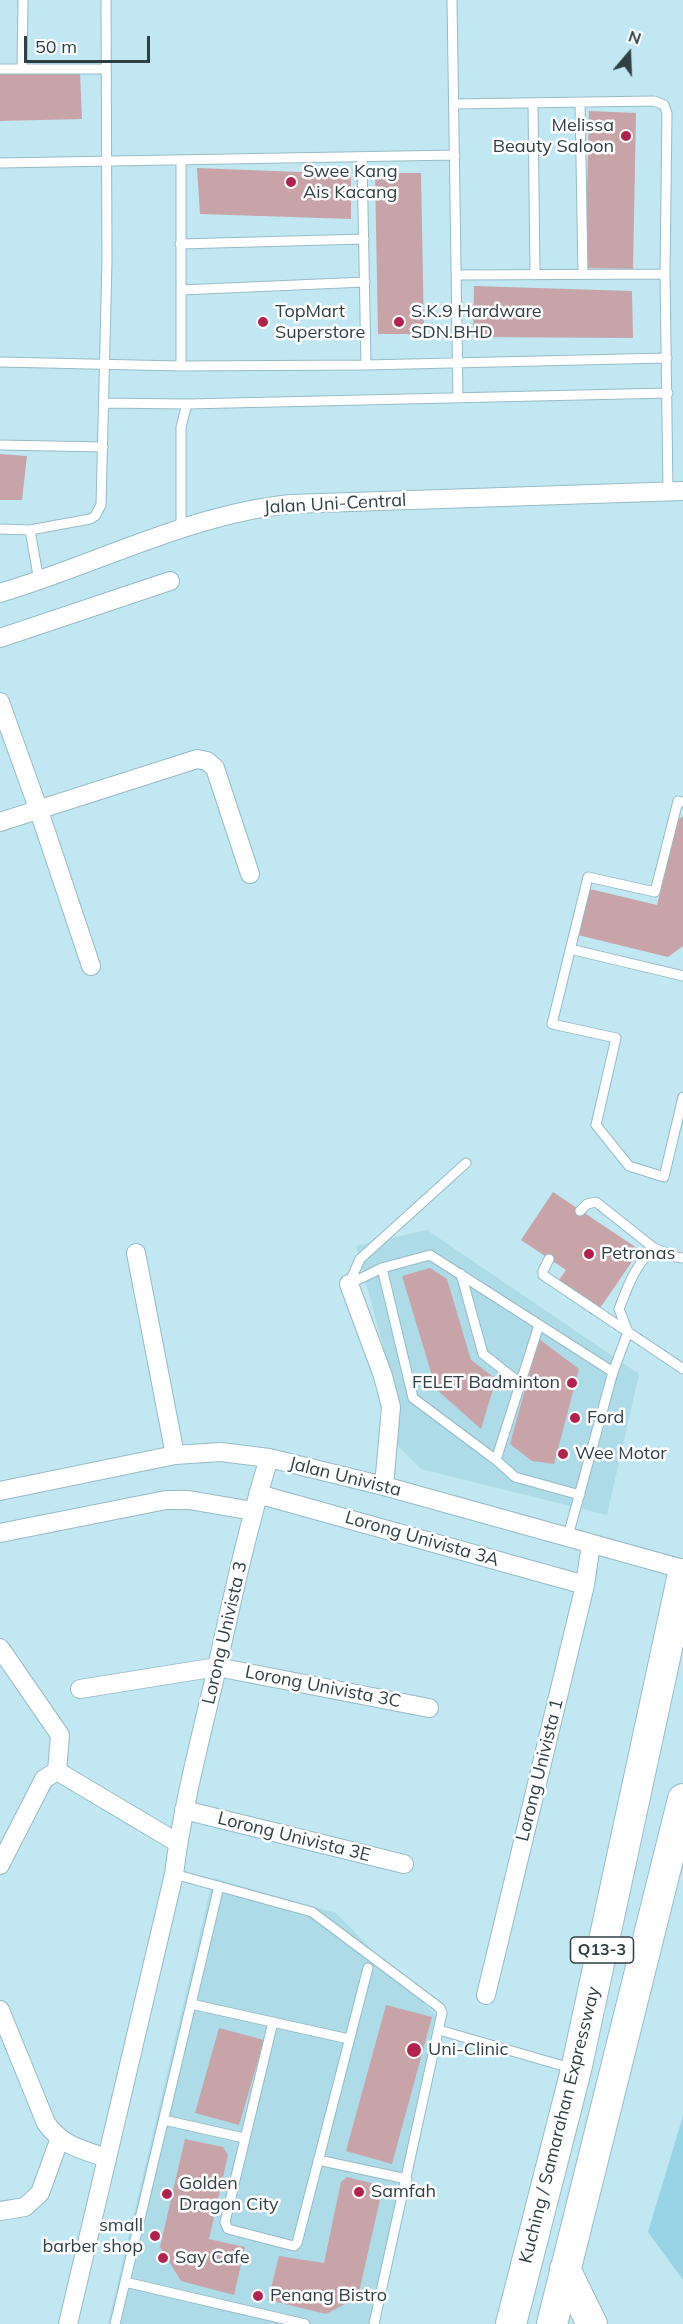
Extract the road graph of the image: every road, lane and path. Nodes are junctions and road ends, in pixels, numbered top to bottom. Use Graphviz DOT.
graph roads {
  1 [pos="23,0"];
  2 [pos="106,0"];
  3 [pos="452,0"];
  4 [pos="0,69"];
  5 [pos="22,69"];
  6 [pos="106,69"];
  7 [pos="580,103"];
  8 [pos="454,104"];
  9 [pos="533,104"];
  10 [pos="455,155"];
  11 [pos="362,158"];
  12 [pos="181,161"];
  13 [pos="0,163"];
  14 [pos="106,163"];
  15 [pos="364,239"];
  16 [pos="180,244"];
  17 [pos="583,274"];
  18 [pos="665,274"];
  19 [pos="457,275"];
  20 [pos="535,275"];
  21 [pos="365,282"];
  22 [pos="181,290"];
  23 [pos="667,358"];
  24 [pos="0,362"];
  25 [pos="458,362"];
  26 [pos="105,363"];
  27 [pos="366,365"];
  28 [pos="181,366"];
  29 [pos="668,393"];
  30 [pos="458,398"];
  31 [pos="104,403"];
  32 [pos="187,404"];
  33 [pos="0,445"];
  34 [pos="103,447"];
  35 [pos="676,490"];
  36 [pos="0,529"];
  37 [pos="181,529"];
  38 [pos="30,530"];
  39 [pos="39,581"];
  40 [pos="170,582"];
  41 [pos="0,593"];
  42 [pos="0,638"];
  43 [pos="0,702"];
  44 [pos="683,802"];
  45 [pos="38,808"];
  46 [pos="0,822"];
  47 [pos="250,874"];
  48 [pos="570,949"];
  49 [pos="91,966"];
  50 [pos="683,976"];
  51 [pos="683,1097"];
  52 [pos="466,1163"];
  53 [pos="580,1211"];
  54 [pos="654,1248"];
  55 [pos="136,1253"];
  56 [pos="549,1258"];
  57 [pos="683,1258"];
  58 [pos="382,1268"];
  59 [pos="461,1274"];
  60 [pos="349,1284"];
  61 [pos="539,1325"];
  62 [pos="628,1332"];
  63 [pos="683,1369"];
  64 [pos="613,1372"];
  65 [pos="520,1383"];
  66 [pos="175,1455"];
  67 [pos="269,1458"];
  68 [pos="496,1460"];
  69 [pos="384,1486"];
  70 [pos="0,1491"];
  71 [pos="580,1495"];
  72 [pos="256,1502"];
  73 [pos="0,1533"];
  74 [pos="568,1536"];
  75 [pos="591,1544"];
  76 [pos="683,1569"];
  77 [pos="683,1574"];
  78 [pos="585,1585"];
  79 [pos="0,1648"];
  80 [pos="217,1667"];
  81 [pos="80,1689"];
  82 [pos="429,1708"];
  83 [pos="57,1771"];
  84 [pos="683,1799"];
  85 [pos="184,1810"];
  86 [pos="178,1843"];
  87 [pos="404,1864"];
  88 [pos="0,1865"];
  89 [pos="174,1874"];
  90 [pos="219,1886"];
  91 [pos="368,1968"];
  92 [pos="486,1995"];
  93 [pos="191,2004"];
  94 [pos="0,2010"];
  95 [pos="273,2022"];
  96 [pos="439,2030"];
  97 [pos="349,2039"];
  98 [pos="576,2070"];
  99 [pos="164,2120"];
  100 [pos="60,2138"];
  101 [pos="244,2138"];
  102 [pos="107,2158"];
  103 [pos="318,2160"];
  104 [pos="406,2179"];
  105 [pos="0,2211"];
  106 [pos="565,2269"];
  107 [pos="125,2282"];
  108 [pos="71,2323"];
  109 [pos="115,2324"];
  110 [pos="304,2324"];
  111 [pos="374,2324"];
  112 [pos="511,2324"];
  113 [pos="552,2324"];
  114 [pos="592,2324"];
  1 -- 5 [label="lane"];
  2 -- 6 [label="lane"];
  3 -- 8 [label="lane"];
  4 -- 5 [label="lane"];
  5 -- 6 [label="lane"];
  6 -- 14 [label="lane"];
  7 -- 9 [label="lane"];
  7 -- 17 [label="lane"];
  7 -- 18 [label="lane"];
  8 -- 9 [label="lane"];
  8 -- 10 [label="lane"];
  9 -- 20 [label="lane"];
  10 -- 11 [label="lane"];
  10 -- 19 [label="lane"];
  11 -- 12 [label="lane"];
  11 -- 15 [label="lane"];
  12 -- 14 [label="lane"];
  12 -- 16 [label="lane"];
  13 -- 14 [label="lane"];
  14 -- 26 [label="lane"];
  15 -- 16 [label="lane"];
  15 -- 21 [label="lane"];
  16 -- 22 [label="lane"];
  17 -- 18 [label="lane"];
  17 -- 20 [label="lane"];
  18 -- 23 [label="lane"];
  19 -- 20 [label="lane"];
  19 -- 25 [label="lane"];
  21 -- 22 [label="lane"];
  21 -- 27 [label="lane"];
  22 -- 28 [label="lane"];
  23 -- 25 [label="lane"];
  23 -- 29 [label="lane"];
  24 -- 26 [label="lane"];
  25 -- 27 [label="lane"];
  25 -- 30 [label="lane"];
  26 -- 28 [label="lane"];
  26 -- 31 [label="lane"];
  27 -- 28 [label="lane"];
  29 -- 30 [label="lane"];
  29 -- 35 [label="lane"];
  30 -- 32 [label="lane"];
  31 -- 32 [label="lane"];
  31 -- 34 [label="lane"];
  32 -- 37 [label="lane"];
  33 -- 34 [label="lane"];
  34 -- 38 [label="lane"];
  35 -- 37 [label="street, Jalan Uni-Central"];
  36 -- 38 [label="lane"];
  37 -- 39 [label="street, Jalan Uni-Central"];
  38 -- 39 [label="lane"];
  39 -- 41 [label="street, Jalan Uni-Central"];
  40 -- 42 [label="street"];
  43 -- 45 [label="street"];
  44 -- 48 [label="lane"];
  45 -- 46 [label="street"];
  45 -- 47 [label="street"];
  45 -- 49 [label="street"];
  48 -- 50 [label="lane"];
  48 -- 51 [label="lane"];
  52 -- 60 [label="lane"];
  53 -- 54 [label="lane"];
  54 -- 57 [label="lane"];
  54 -- 62 [label="lane"];
  55 -- 66 [label="street"];
  56 -- 62 [label="lane"];
  58 -- 59 [label="lane"];
  58 -- 60 [label="lane"];
  58 -- 68 [label="lane"];
  59 -- 61 [label="lane"];
  59 -- 65 [label="lane"];
  60 -- 69 [label="street"];
  61 -- 64 [label="lane"];
  61 -- 65 [label="lane"];
  62 -- 63 [label="lane"];
  62 -- 64 [label="lane"];
  64 -- 71 [label="lane"];
  65 -- 68 [label="lane"];
  66 -- 67 [label="street, Jalan Univista"];
  66 -- 70 [label="street, Jalan Univista"];
  67 -- 69 [label="street, Jalan Univista"];
  67 -- 72 [label="street, Lorong Univista 3"];
  68 -- 71 [label="lane"];
  69 -- 74 [label="street, Jalan Univista"];
  71 -- 74 [label="lane"];
  72 -- 73 [label="street, Lorong Univista 3A"];
  72 -- 78 [label="street, Lorong Univista 3A"];
  72 -- 80 [label="street, Lorong Univista 3"];
  74 -- 75 [label="street, Jalan Univista"];
  75 -- 76 [label="street, Jalan Univista"];
  75 -- 78 [label="street, Lorong Univista 1"];
  77 -- 98 [label="highway, Kuching / Samarahan Expressway / Q13-3"];
  78 -- 92 [label="street, Lorong Univista 1"];
  79 -- 83 [label="street"];
  80 -- 81 [label="street"];
  80 -- 82 [label="street, Lorong Univista 3C"];
  80 -- 85 [label="street, Lorong Univista 3"];
  83 -- 86 [label="street"];
  83 -- 88 [label="street"];
  84 -- 106 [label="highway, Q13-3"];
  85 -- 86 [label="street, Lorong Univista 3"];
  85 -- 87 [label="street, Lorong Univista 3E"];
  86 -- 89 [label="street, Lorong Univista 3"];
  89 -- 90 [label="lane"];
  89 -- 102 [label="street, Lorong Univista 3"];
  90 -- 93 [label="lane"];
  90 -- 96 [label="lane"];
  91 -- 97 [label="lane"];
  93 -- 95 [label="lane"];
  93 -- 99 [label="lane"];
  94 -- 100 [label="street"];
  95 -- 97 [label="lane"];
  95 -- 101 [label="lane"];
  96 -- 98 [label="lane"];
  96 -- 104 [label="lane"];
  97 -- 103 [label="lane"];
  98 -- 112 [label="highway, Kuching / Samarahan Expressway / Q13-3"];
  99 -- 101 [label="lane"];
  99 -- 107 [label="lane"];
  100 -- 102 [label="street"];
  100 -- 105 [label="street"];
  101 -- 103 [label="lane"];
  102 -- 108 [label="street, Lorong Univista 3"];
  103 -- 104 [label="lane"];
  104 -- 111 [label="lane"];
  106 -- 113 [label="highway, Q13-3"];
  106 -- 114 [label="highway"];
  107 -- 109 [label="lane"];
  107 -- 110 [label="lane"];
}
